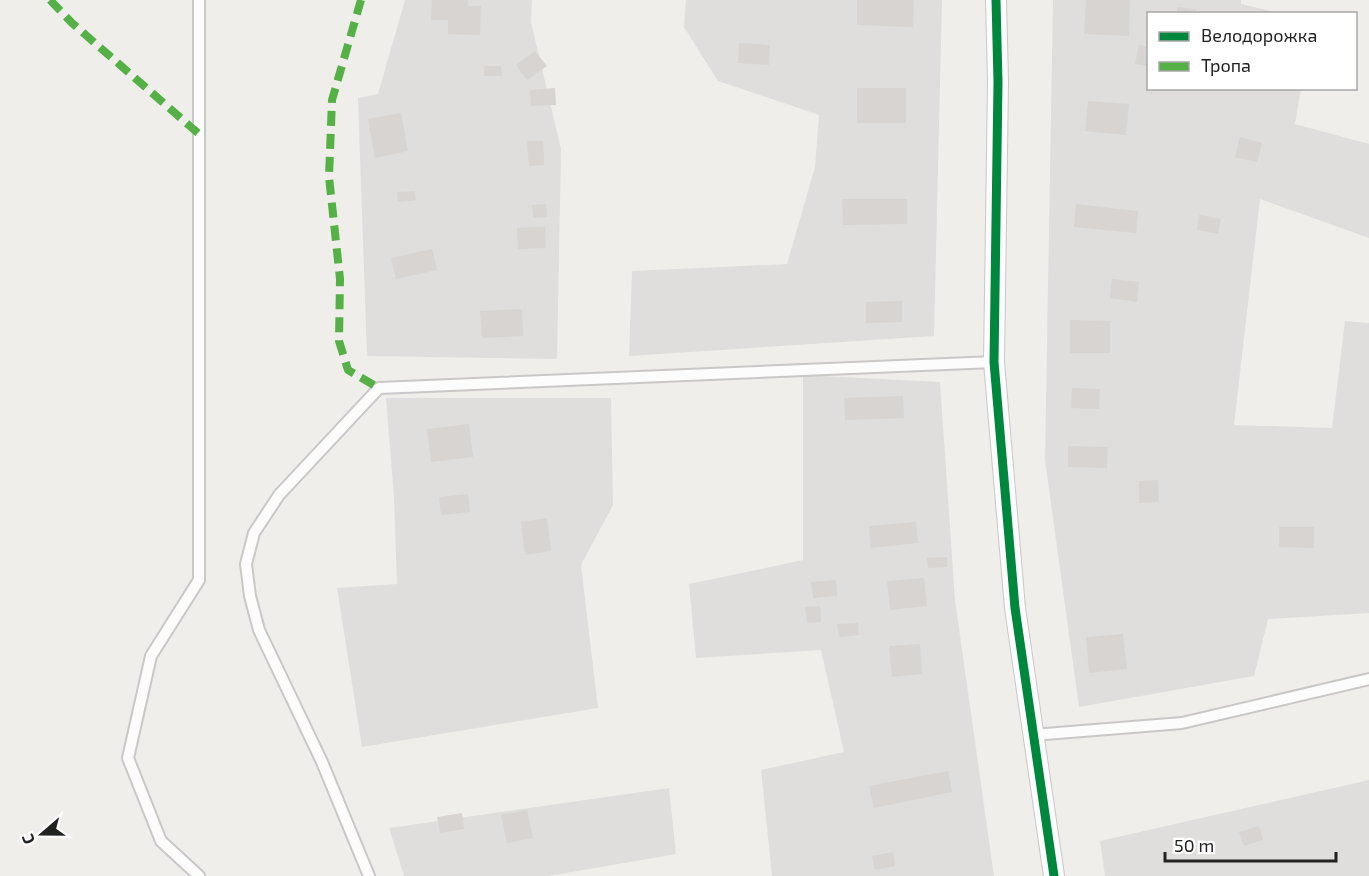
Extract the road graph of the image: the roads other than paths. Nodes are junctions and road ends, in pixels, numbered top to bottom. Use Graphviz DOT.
graph roads {
  1 [pos="199,0"];
  2 [pos="996,0"];
  3 [pos="994,362"];
  4 [pos="1369,679"];
  5 [pos="1033,735"];
  6 [pos="199,876"];
  7 [pos="369,876"];
  8 [pos="1054,876"];
  1 -- 6 [label="lane"];
  2 -- 3 [label="street"];
  3 -- 5 [label="street"];
  3 -- 7 [label="lane"];
  4 -- 5 [label="lane"];
  5 -- 8 [label="street"];
}
